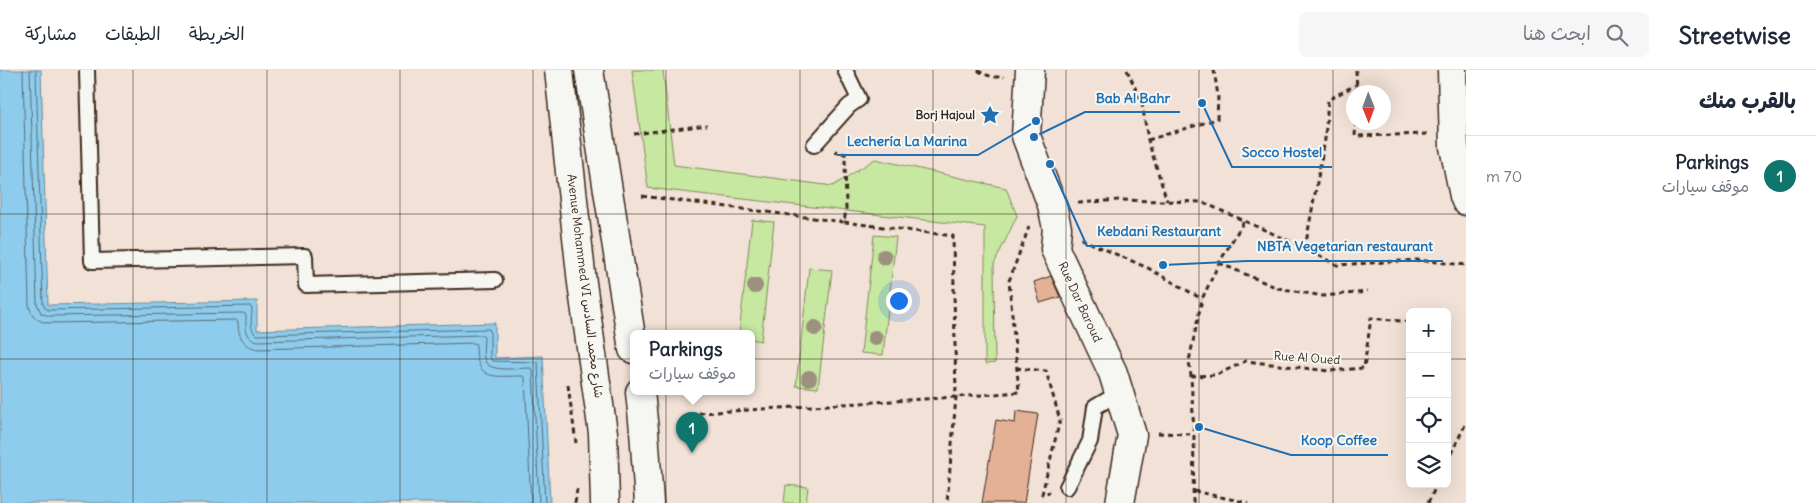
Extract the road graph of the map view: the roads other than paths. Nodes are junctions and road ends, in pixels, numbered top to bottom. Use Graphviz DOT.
graph roads {
  1 [pos="87,70"];
  2 [pos="559,70"];
  3 [pos="589,70"];
  4 [pos="845,70"];
  5 [pos="1030,70"];
  6 [pos="1452,70"];
  7 [pos="814,145"];
  8 [pos="1466,201"];
  9 [pos="495,280"];
  10 [pos="630,330"];
  11 [pos="1119,393"];
  12 [pos="640,395"];
  13 [pos="1067,487"];
  14 [pos="605,503"];
  15 [pos="649,503"];
  16 [pos="1120,503"];
  1 -- 9 [label="lane"];
  2 -- 14 [label="main road, Avenue Mohammed VI شارع محمد السادس"];
  3 -- 10 [label="main road"];
  4 -- 7 [label="lane"];
  5 -- 11 [label="main road, Rue Dar Baroud"];
  6 -- 8 [label="main road"];
  11 -- 13 [label="lane"];
  11 -- 16 [label="main road, Rue Dar Baroud"];
  12 -- 15 [label="main road"];
}
